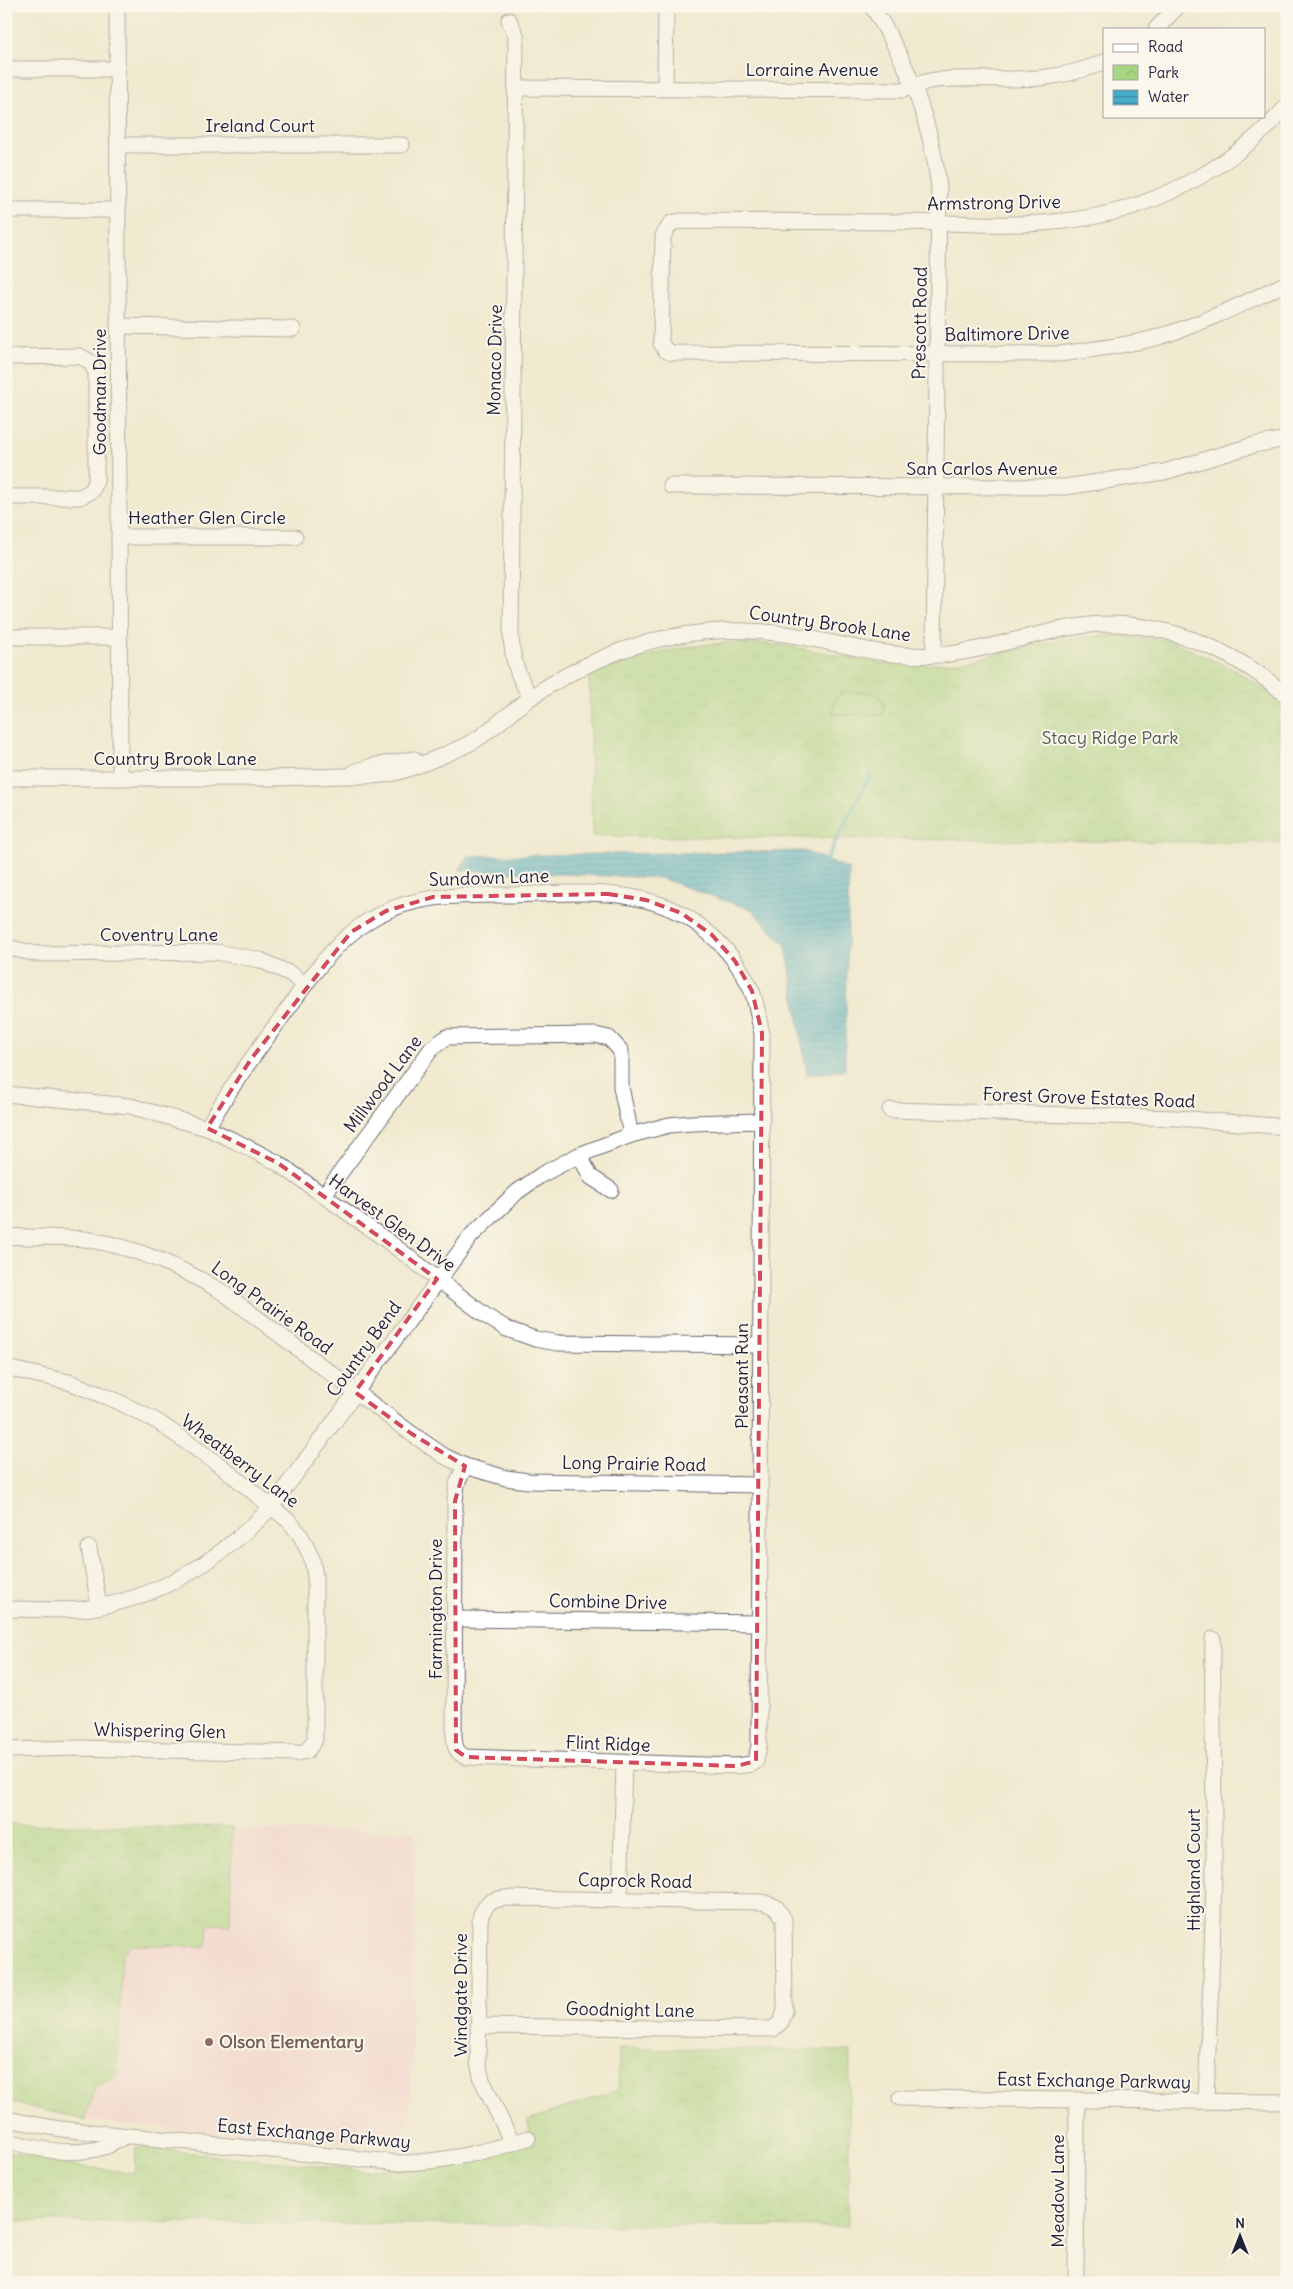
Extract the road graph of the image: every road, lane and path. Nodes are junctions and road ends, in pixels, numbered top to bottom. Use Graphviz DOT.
graph roads {
  1 [pos="117,6"];
  2 [pos="666,6"];
  3 [pos="872,6"];
  4 [pos="1178,6"];
  5 [pos="509,20"];
  6 [pos="1157,28"];
  7 [pos="1103,62"];
  8 [pos="6,69"];
  9 [pos="117,69"];
  10 [pos="915,86"];
  11 [pos="516,88"];
  12 [pos="665,88"];
  13 [pos="1287,106"];
  14 [pos="118,145"];
  15 [pos="402,145"];
  16 [pos="6,210"];
  17 [pos="118,210"];
  18 [pos="940,222"];
  19 [pos="669,225"];
  20 [pos="1287,283"];
  21 [pos="118,326"];
  22 [pos="292,329"];
  23 [pos="938,354"];
  24 [pos="6,357"];
  25 [pos="1287,439"];
  26 [pos="671,486"];
  27 [pos="936,488"];
  28 [pos="6,496"];
  29 [pos="119,537"];
  30 [pos="295,537"];
  31 [pos="6,637"];
  32 [pos="119,637"];
  33 [pos="934,655"];
  34 [pos="1287,696"];
  35 [pos="531,697"];
  36 [pos="6,778"];
  37 [pos="120,778"];
  38 [pos="6,947"];
  39 [pos="305,985"];
  40 [pos="752,991"];
  41 [pos="6,1094"];
  42 [pos="890,1110"];
  43 [pos="761,1121"];
  44 [pos="1287,1127"];
  45 [pos="207,1128"];
  46 [pos="631,1135"];
  47 [pos="579,1155"];
  48 [pos="611,1190"];
  49 [pos="324,1195"];
  50 [pos="6,1236"];
  51 [pos="438,1279"];
  52 [pos="761,1345"];
  53 [pos="6,1368"];
  54 [pos="355,1392"];
  55 [pos="465,1466"];
  56 [pos="760,1485"];
  57 [pos="272,1506"];
  58 [pos="89,1548"];
  59 [pos="99,1606"];
  60 [pos="6,1609"];
  61 [pos="455,1619"];
  62 [pos="760,1623"];
  63 [pos="1213,1639"];
  64 [pos="311,1748"];
  65 [pos="6,1750"];
  66 [pos="458,1752"];
  67 [pos="756,1761"];
  68 [pos="624,1764"];
  69 [pos="620,1900"];
  70 [pos="489,1902"];
  71 [pos="779,2024"];
  72 [pos="478,2026"];
  73 [pos="900,2098"];
  74 [pos="1077,2100"];
  75 [pos="1206,2101"];
  76 [pos="1287,2102"];
  77 [pos="6,2119"];
  78 [pos="125,2136"];
  79 [pos="528,2138"];
  80 [pos="6,2140"];
  81 [pos="512,2143"];
  82 [pos="1076,2283"];
  1 -- 9 [label="street, Goodman Drive"];
  2 -- 12 [label="street"];
  3 -- 10 [label="street, Prescott Road"];
  4 -- 6 [label="street"];
  5 -- 11 [label="street, Monaco Drive"];
  7 -- 10 [label="street, Lorraine Avenue"];
  8 -- 9 [label="street"];
  9 -- 14 [label="street, Goodman Drive"];
  10 -- 12 [label="street, Lorraine Avenue"];
  10 -- 18 [label="street, Prescott Road"];
  11 -- 12 [label="street, Lorraine Avenue"];
  11 -- 35 [label="street, Monaco Drive"];
  13 -- 18 [label="street, Armstrong Drive"];
  14 -- 15 [label="street, Ireland Court"];
  14 -- 17 [label="street, Goodman Drive"];
  16 -- 17 [label="street"];
  17 -- 21 [label="street, Goodman Drive"];
  18 -- 19 [label="street, Armstrong Drive"];
  18 -- 23 [label="street, Prescott Road"];
  19 -- 23 [label="street, Baltimore Drive"];
  20 -- 23 [label="street, Baltimore Drive"];
  21 -- 22 [label="street"];
  21 -- 29 [label="street, Goodman Drive"];
  23 -- 27 [label="street, Prescott Road"];
  24 -- 28 [label="street"];
  25 -- 27 [label="street, San Carlos Avenue"];
  26 -- 27 [label="street, San Carlos Avenue"];
  27 -- 33 [label="street, Prescott Road"];
  29 -- 30 [label="street, Heather Glen Circle"];
  29 -- 32 [label="street, Goodman Drive"];
  31 -- 32 [label="street"];
  32 -- 37 [label="street, Goodman Drive"];
  33 -- 34 [label="street, Country Brook Lane"];
  33 -- 35 [label="street, Country Brook Lane"];
  35 -- 37 [label="street, Country Brook Lane"];
  36 -- 37 [label="street, Country Brook Lane"];
  38 -- 39 [label="street, Coventry Lane"];
  39 -- 40 [label="street, Sundown Lane"];
  39 -- 45 [label="street, Sundown Lane"];
  40 -- 43 [label="street, Pleasant Run"];
  41 -- 45 [label="street, Harvest Glen Drive"];
  42 -- 44 [label="street, Forest Grove Estates Road"];
  43 -- 46 [label="street, Country Bend"];
  43 -- 52 [label="street, Pleasant Run"];
  45 -- 49 [label="street, Harvest Glen Drive"];
  46 -- 47 [label="street, Country Bend"];
  46 -- 49 [label="street, Millwood Lane"];
  47 -- 48 [label="street"];
  47 -- 51 [label="street, Country Bend"];
  49 -- 51 [label="street, Harvest Glen Drive"];
  50 -- 54 [label="street, Long Prairie Road"];
  51 -- 52 [label="street, Harvest Glen Drive"];
  51 -- 54 [label="street, Country Bend"];
  52 -- 56 [label="street, Pleasant Run"];
  53 -- 57 [label="street, Wheatberry Lane"];
  54 -- 55 [label="street, Long Prairie Road"];
  54 -- 57 [label="street, Country Bend"];
  55 -- 56 [label="street, Long Prairie Road"];
  55 -- 61 [label="street, Farmington Drive"];
  56 -- 62 [label="street, Pleasant Run"];
  57 -- 59 [label="street, Country Bend"];
  57 -- 64 [label="street, Wheatberry Lane"];
  58 -- 59 [label="street"];
  59 -- 60 [label="street, Country Bend"];
  61 -- 62 [label="street, Combine Drive"];
  61 -- 66 [label="street, Farmington Drive"];
  62 -- 67 [label="street, Pleasant Run"];
  63 -- 75 [label="street, Highland Court"];
  64 -- 65 [label="street, Whispering Glen"];
  66 -- 68 [label="street, Flint Ridge"];
  67 -- 68 [label="street, Flint Ridge"];
  68 -- 69 [label="street"];
  69 -- 70 [label="street, Caprock Road"];
  69 -- 71 [label="street, Caprock Road"];
  70 -- 72 [label="street, Windgate Drive"];
  71 -- 72 [label="street, Goodnight Lane"];
  72 -- 81 [label="street, Windgate Drive"];
  73 -- 74 [label="street, East Exchange Parkway"];
  74 -- 75 [label="street, East Exchange Parkway"];
  74 -- 82 [label="street, Meadow Lane"];
  75 -- 76 [label="street, East Exchange Parkway"];
  77 -- 78 [label="street, East Exchange Parkway"];
  78 -- 80 [label="street"];
  78 -- 81 [label="street, East Exchange Parkway"];
  79 -- 81 [label="street, East Exchange Parkway"];
}
